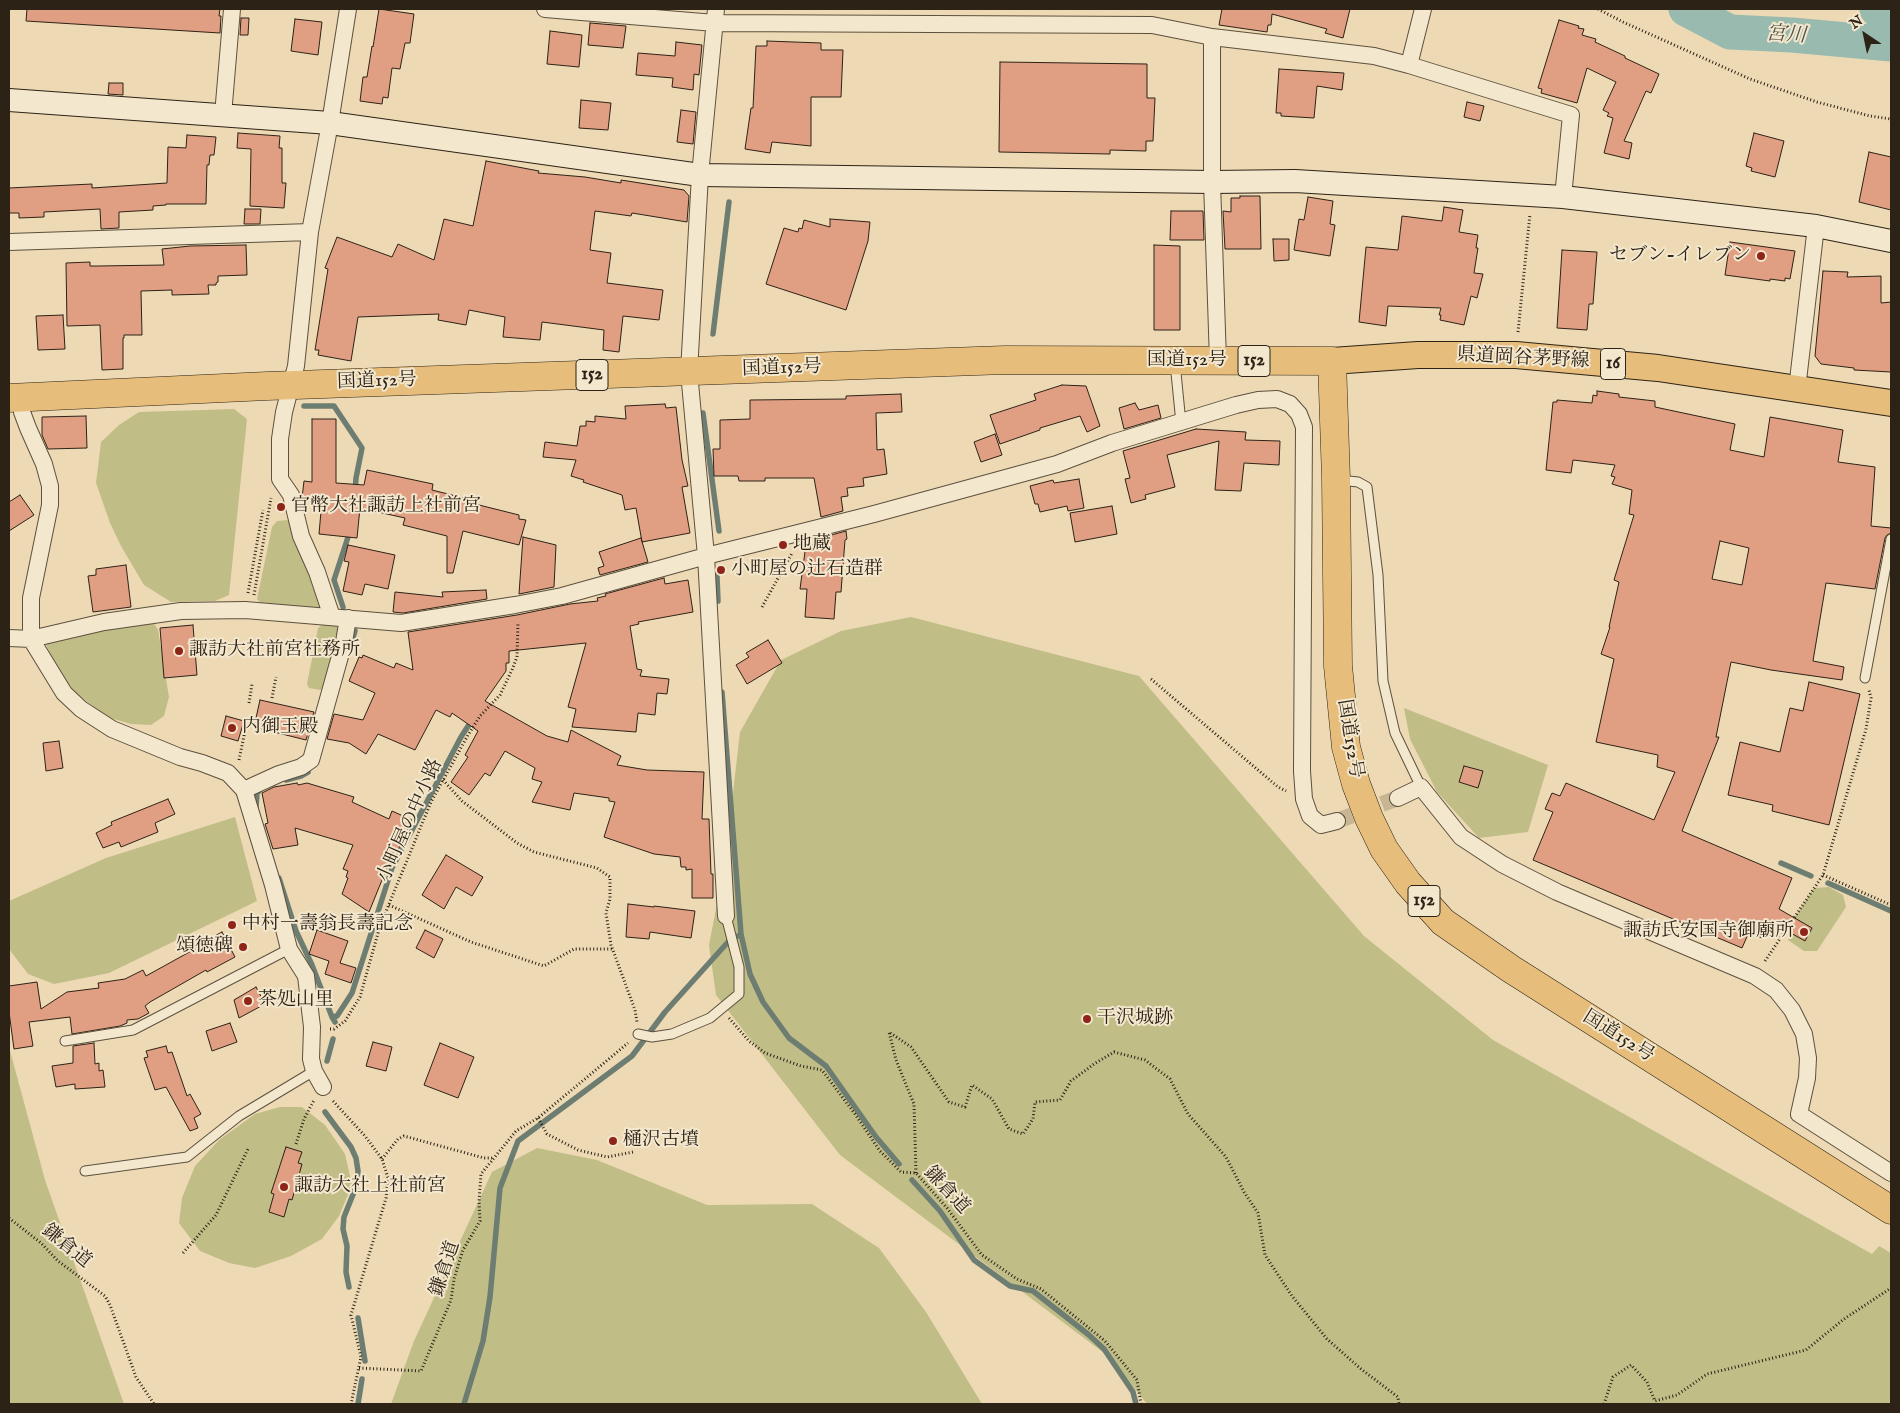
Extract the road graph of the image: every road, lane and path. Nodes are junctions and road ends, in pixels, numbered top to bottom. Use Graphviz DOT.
graph roads {
  1 [pos="232,9"];
  2 [pos="348,9"];
  3 [pos="545,9"];
  4 [pos="1423,9"];
  5 [pos="1598,9"];
  6 [pos="716,16"];
  7 [pos="1212,37"];
  8 [pos="1409,65"];
  9 [pos="9,100"];
  10 [pos="223,115"];
  11 [pos="1891,119"];
  12 [pos="330,123"];
  13 [pos="700,175"];
  14 [pos="1212,182"];
  15 [pos="1532,195"];
  16 [pos="1563,197"];
  17 [pos="1816,226"];
  18 [pos="310,232"];
  19 [pos="1891,241"];
  20 [pos="9,242"];
  21 [pos="1516,355"];
  22 [pos="1218,361"];
  23 [pos="1332,361"];
  24 [pos="1175,362"];
  25 [pos="689,372"];
  26 [pos="290,385"];
  27 [pos="1796,389"];
  28 [pos="16,398"];
  29 [pos="1891,403"];
  30 [pos="1181,422"];
  31 [pos="280,479"];
  32 [pos="1336,479"];
  33 [pos="263,510"];
  34 [pos="805,531"];
  35 [pos="1891,539"];
  36 [pos="706,556"];
  37 [pos="516,605"];
  38 [pos="762,607"];
  39 [pos="248,610"];
  40 [pos="340,617"];
  41 [pos="9,638"];
  42 [pos="30,639"];
  43 [pos="276,676"];
  44 [pos="1865,678"];
  45 [pos="1151,679"];
  46 [pos="252,684"];
  47 [pos="272,698"];
  48 [pos="250,703"];
  49 [pos="246,726"];
  50 [pos="443,780"];
  51 [pos="240,785"];
  52 [pos="1420,787"];
  53 [pos="1398,798"];
  54 [pos="1304,799"];
  55 [pos="1337,821"];
  56 [pos="1823,875"];
  57 [pos="388,905"];
  58 [pos="1891,905"];
  59 [pos="727,921"];
  60 [pos="612,948"];
  61 [pos="288,949"];
  62 [pos="1755,976"];
  63 [pos="722,1010"];
  64 [pos="312,1027"];
  65 [pos="638,1034"];
  66 [pos="65,1041"];
  67 [pos="314,1071"];
  68 [pos="323,1087"];
  69 [pos="304,1119"];
  70 [pos="538,1119"];
  71 [pos="296,1144"];
  72 [pos="248,1148"];
  73 [pos="633,1152"];
  74 [pos="493,1158"];
  75 [pos="382,1159"];
  76 [pos="85,1170"];
  77 [pos="916,1173"];
  78 [pos="1891,1174"];
  79 [pos="1891,1210"];
  80 [pos="9,1218"];
  81 [pos="182,1253"];
  82 [pos="1891,1288"];
  83 [pos="358,1368"];
  84 [pos="154,1404"];
  85 [pos="351,1404"];
  86 [pos="1141,1404"];
  87 [pos="1399,1404"];
  88 [pos="1604,1404"];
  1 -- 10 [label="street"];
  2 -- 12 [label="street"];
  3 -- 6 [label="street"];
  4 -- 8 [label="street"];
  5 -- 11 [label="path"];
  6 -- 7 [label="street"];
  6 -- 13 [label="street"];
  7 -- 8 [label="street"];
  7 -- 14 [label="street"];
  8 -- 16 [label="street"];
  9 -- 10 [label="street"];
  10 -- 12 [label="street"];
  12 -- 13 [label="street"];
  12 -- 18 [label="street"];
  13 -- 14 [label="street"];
  13 -- 25 [label="street"];
  14 -- 15 [label="street"];
  14 -- 22 [label="street"];
  15 -- 16 [label="street"];
  15 -- 21 [label="path"];
  16 -- 17 [label="street"];
  17 -- 19 [label="street"];
  17 -- 27 [label="street"];
  18 -- 20 [label="street"];
  18 -- 26 [label="street"];
  21 -- 23 [label="main road, 県道岡谷茅野線 / 16"];
  21 -- 27 [label="main road, 県道岡谷茅野線 / 16"];
  22 -- 23 [label="highway, 国道152号 / 152"];
  22 -- 24 [label="highway, 国道152号 / 152"];
  23 -- 32 [label="highway, 国道152号 / 152"];
  24 -- 25 [label="highway, 国道152号 / 152"];
  24 -- 30 [label="lane"];
  25 -- 26 [label="highway, 国道152号 / 152"];
  25 -- 36 [label="street"];
  26 -- 28 [label="highway, 国道152号 / 152"];
  26 -- 31 [label="street"];
  27 -- 29 [label="main road, 県道岡谷茅野線 / 16"];
  28 -- 42 [label="street"];
  30 -- 34 [label="street"];
  30 -- 54 [label="street"];
  31 -- 39 [label="path"];
  31 -- 40 [label="street"];
  32 -- 52 [label="lane"];
  32 -- 79 [label="highway, 国道152号 / 152"];
  33 -- 39 [label="path"];
  34 -- 36 [label="street"];
  34 -- 38 [label="path"];
  35 -- 44 [label="lane"];
  36 -- 37 [label="street"];
  36 -- 59 [label="street"];
  37 -- 40 [label="street"];
  37 -- 50 [label="path, 小町屋の中小路"];
  39 -- 40 [label="street"];
  39 -- 42 [label="street"];
  40 -- 51 [label="street"];
  41 -- 42 [label="street"];
  42 -- 51 [label="street"];
  43 -- 47 [label="path"];
  44 -- 56 [label="path"];
  45 -- 54 [label="path"];
  46 -- 48 [label="path"];
  49 -- 51 [label="path"];
  50 -- 57 [label="path, 小町屋の中小路"];
  50 -- 60 [label="path"];
  51 -- 61 [label="street"];
  52 -- 53 [label="street"];
  52 -- 62 [label="street"];
  54 -- 55 [label="street"];
  56 -- 58 [label="path"];
  56 -- 62 [label="path"];
  57 -- 60 [label="path"];
  57 -- 64 [label="path, 小町屋の中小路"];
  59 -- 63 [label="lane"];
  60 -- 65 [label="path"];
  61 -- 64 [label="street"];
  61 -- 66 [label="lane"];
  62 -- 78 [label="street"];
  63 -- 65 [label="lane"];
  63 -- 77 [label="path, 鎌倉道"];
  64 -- 67 [label="street"];
  65 -- 70 [label="path, 鎌倉道"];
  67 -- 68 [label="street"];
  67 -- 76 [label="lane"];
  68 -- 75 [label="path"];
  69 -- 71 [label="path"];
  70 -- 73 [label="path"];
  70 -- 74 [label="path, 鎌倉道"];
  72 -- 81 [label="path"];
  74 -- 75 [label="path"];
  74 -- 83 [label="path, 鎌倉道"];
  75 -- 83 [label="path"];
  77 -- 86 [label="path, 鎌倉道"];
  77 -- 87 [label="path"];
  80 -- 84 [label="path, 鎌倉道"];
  82 -- 88 [label="path"];
  83 -- 85 [label="path"];
}
